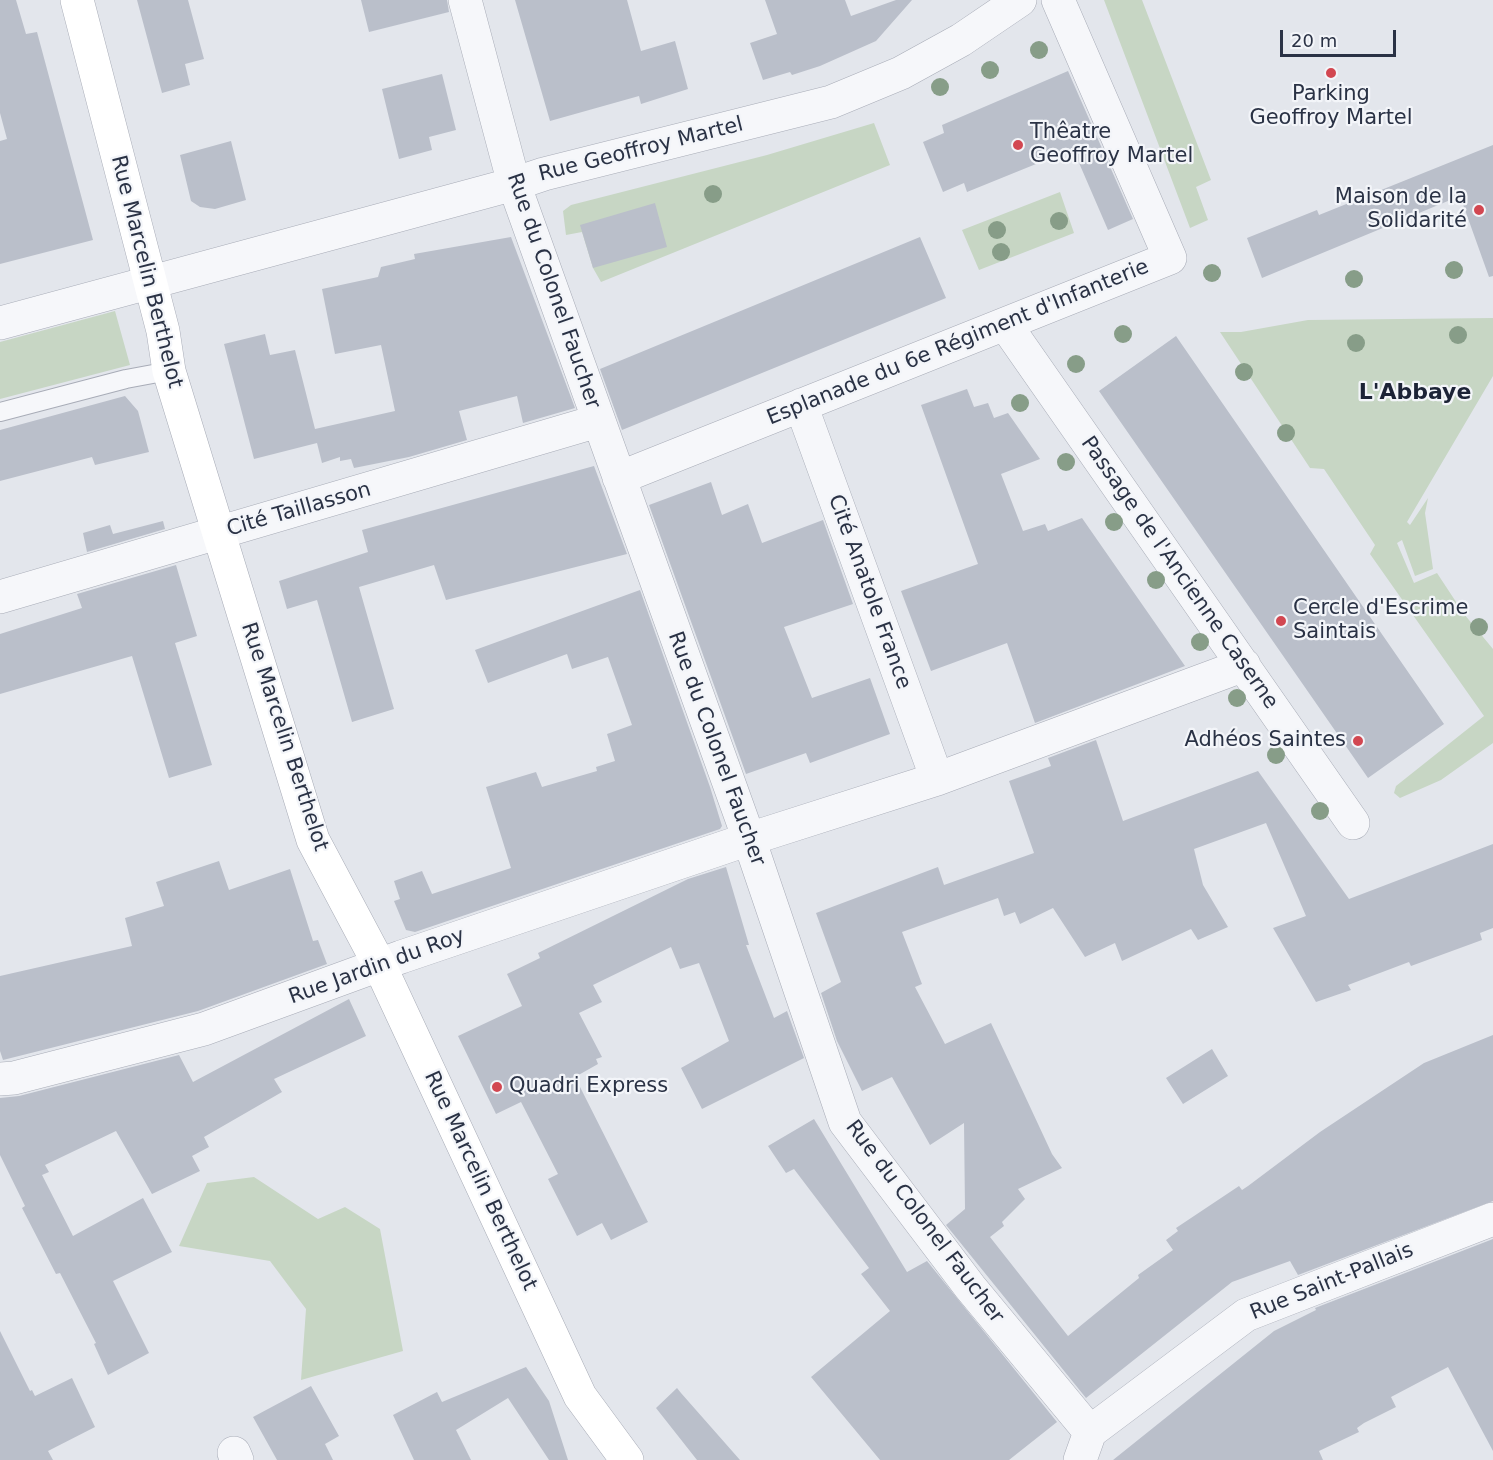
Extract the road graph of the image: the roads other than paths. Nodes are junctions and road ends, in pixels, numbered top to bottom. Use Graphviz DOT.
graph roads {
  1 [pos="76,0"];
  2 [pos="465,0"];
  3 [pos="1020,0"];
  4 [pos="1058,0"];
  5 [pos="514,184"];
  6 [pos="150,283"];
  7 [pos="0,323"];
  8 [pos="1005,324"];
  9 [pos="169,371"];
  10 [pos="801,405"];
  11 [pos="0,412"];
  12 [pos="598,421"];
  13 [pos="619,478"];
  14 [pos="219,534"];
  15 [pos="0,597"];
  16 [pos="1244,665"];
  17 [pos="938,779"];
  18 [pos="1353,823"];
  19 [pos="749,839"];
  20 [pos="380,966"];
  21 [pos="0,1079"];
  22 [pos="1493,1219"];
  23 [pos="1085,1446"];
  24 [pos="627,1460"];
  1 -- 6 [label="main road, Rue Marcelin Berthelot"];
  2 -- 5 [label="street, Rue du Colonel Faucher"];
  3 -- 5 [label="street, Rue Geoffroy Martel"];
  4 -- 8 [label="street, Esplanade du 6e Régiment d'Infanterie"];
  5 -- 6 [label="street, Rue Geoffroy Martel"];
  5 -- 12 [label="street, Rue du Colonel Faucher"];
  6 -- 7 [label="street, Rue Geoffroy Martel"];
  6 -- 9 [label="main road, Rue Marcelin Berthelot"];
  8 -- 10 [label="street, Esplanade du 6e Régiment d'Infanterie"];
  8 -- 16 [label="street, Passage de l'Ancienne Caserne"];
  9 -- 11 [label="lane"];
  9 -- 14 [label="main road, Rue Marcelin Berthelot"];
  10 -- 13 [label="street, Esplanade du 6e Régiment d'Infanterie"];
  10 -- 17 [label="street, Cité Anatole France"];
  12 -- 13 [label="street, Rue du Colonel Faucher"];
  12 -- 14 [label="street, Cité Taillasson"];
  13 -- 19 [label="street, Rue du Colonel Faucher"];
  14 -- 15 [label="street, Cité Taillasson"];
  14 -- 20 [label="main road, Rue Marcelin Berthelot"];
  16 -- 17 [label="street"];
  16 -- 18 [label="street, Passage de l'Ancienne Caserne"];
  17 -- 19 [label="street"];
  19 -- 20 [label="street, Rue Jardin du Roy"];
  19 -- 23 [label="street, Rue du Colonel Faucher"];
  20 -- 21 [label="street, Rue Jardin du Roy"];
  20 -- 24 [label="main road, Rue Marcelin Berthelot"];
  22 -- 23 [label="street, Rue Saint-Pallais"];
}
